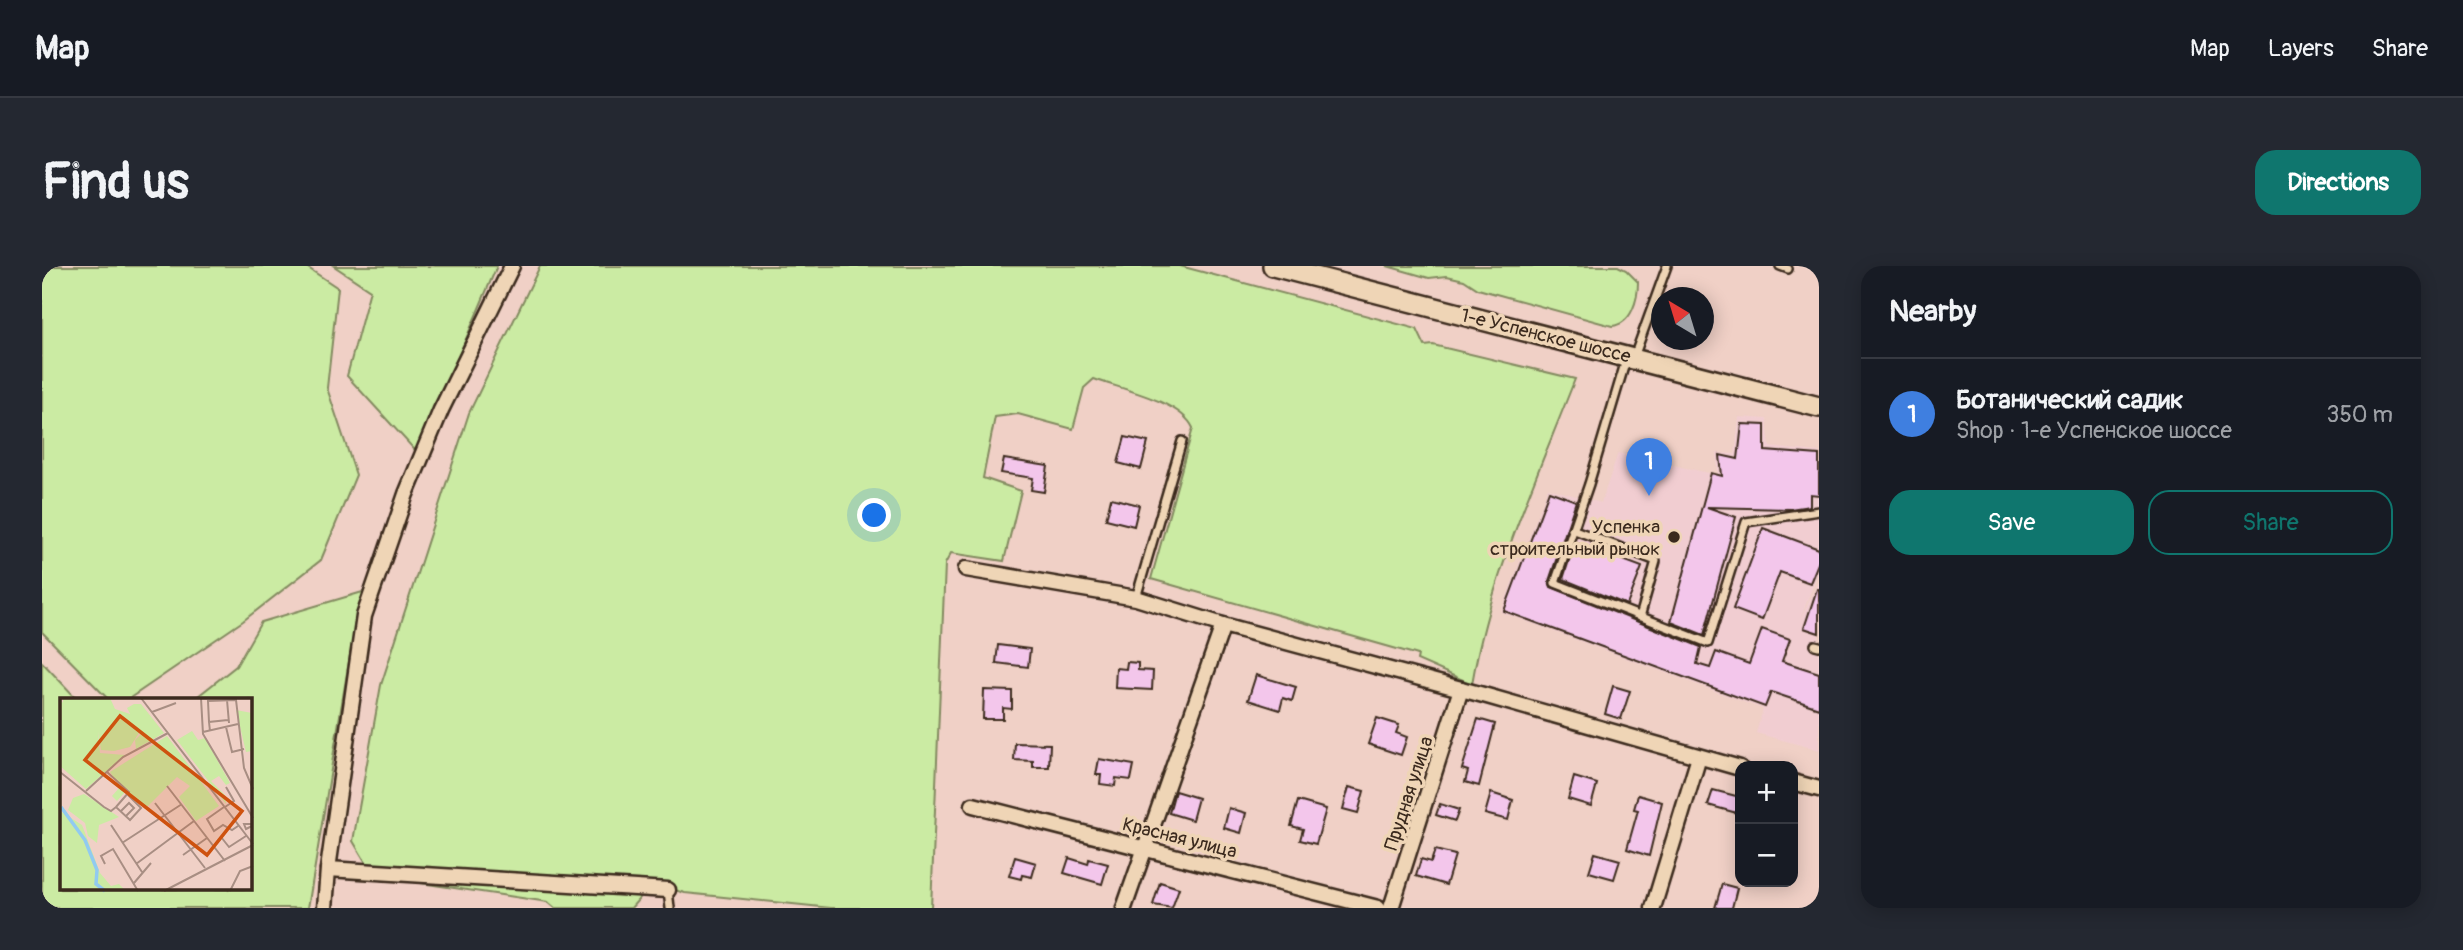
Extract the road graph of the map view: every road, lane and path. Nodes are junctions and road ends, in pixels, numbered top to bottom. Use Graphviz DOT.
graph roads {
  1 [pos="512,266"];
  2 [pos="1273,266"];
  3 [pos="1667,266"];
  4 [pos="1631,357"];
  5 [pos="1818,405"];
  6 [pos="1182,441"];
  7 [pos="1819,510"];
  8 [pos="1572,529"];
  9 [pos="966,569"];
  10 [pos="1136,598"];
  11 [pos="1640,617"];
  12 [pos="1223,625"];
  13 [pos="1461,690"];
  14 [pos="1699,757"];
  15 [pos="1735,767"];
  16 [pos="1798,783"];
  17 [pos="1819,789"];
  18 [pos="973,805"];
  19 [pos="1145,848"];
  20 [pos="328,870"];
  21 [pos="668,891"];
  22 [pos="325,908"];
  23 [pos="670,908"];
  24 [pos="1124,908"];
  25 [pos="1378,908"];
  26 [pos="1391,908"];
  27 [pos="1653,908"];
  1 -- 20 [label="street"];
  2 -- 4 [label="main road, 1-е Успенское шоссе"];
  3 -- 4 [label="lane"];
  4 -- 5 [label="main road, 1-е Успенское шоссе"];
  4 -- 8 [label="lane"];
  6 -- 10 [label="lane"];
  7 -- 11 [label="lane"];
  8 -- 11 [label="lane"];
  8 -- 11 [label="lane"];
  9 -- 10 [label="street"];
  10 -- 12 [label="street"];
  12 -- 13 [label="street"];
  12 -- 19 [label="street"];
  13 -- 14 [label="street"];
  13 -- 26 [label="street, Прудная улица"];
  14 -- 15 [label="street"];
  14 -- 27 [label="street"];
  16 -- 17 [label="street"];
  18 -- 19 [label="street, Красная улица"];
  19 -- 24 [label="street"];
  19 -- 25 [label="street, Красная улица"];
  20 -- 21 [label="street"];
  20 -- 22 [label="street"];
  21 -- 23 [label="lane"];
}
